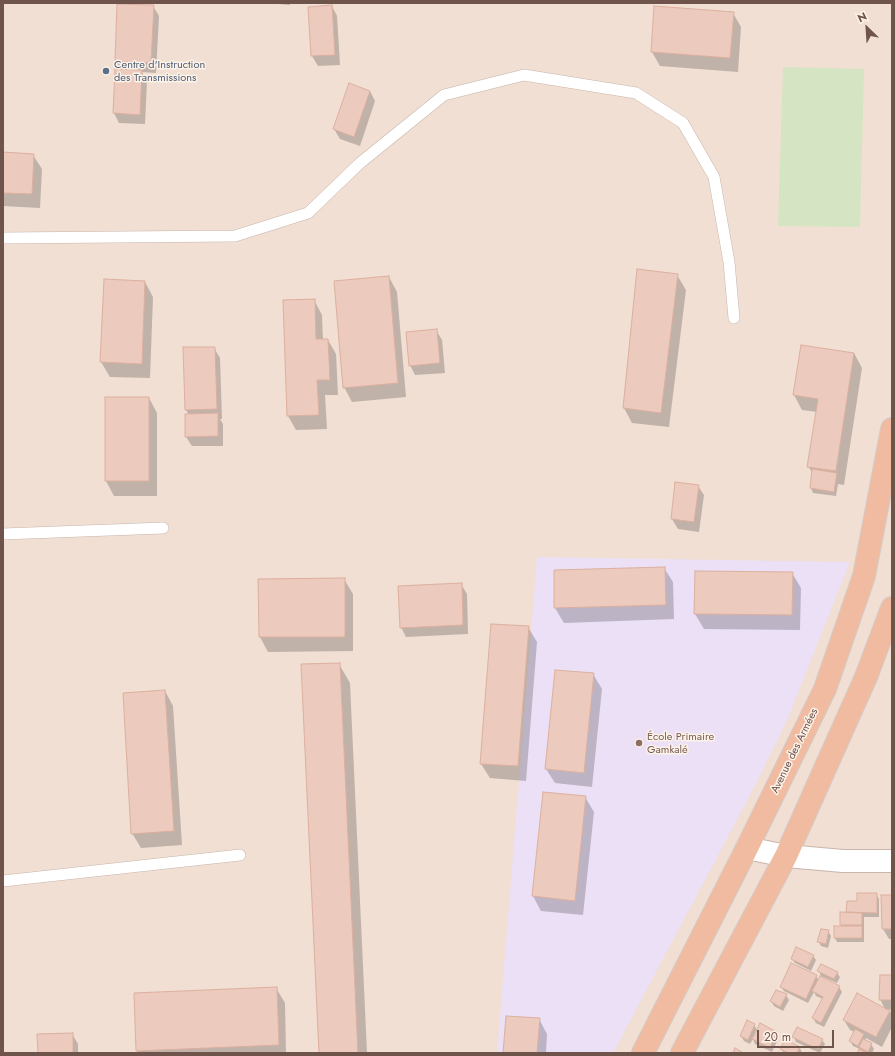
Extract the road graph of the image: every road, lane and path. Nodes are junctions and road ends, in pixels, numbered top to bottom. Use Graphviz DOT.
graph roads {
  1 [pos="3,238"];
  2 [pos="734,318"];
  3 [pos="892,429"];
  4 [pos="163,528"];
  5 [pos="3,534"];
  6 [pos="892,608"];
  7 [pos="747,848"];
  8 [pos="240,855"];
  9 [pos="786,856"];
  10 [pos="892,861"];
  11 [pos="3,881"];
  12 [pos="643,1053"];
  13 [pos="682,1053"];
  1 -- 2 [label="lane"];
  3 -- 7 [label="highway, Avenue des Armées"];
  4 -- 5 [label="lane"];
  6 -- 9 [label="highway"];
  7 -- 9 [label="street"];
  7 -- 12 [label="highway, Avenue des Armées"];
  8 -- 11 [label="lane"];
  9 -- 10 [label="street"];
  9 -- 13 [label="highway"];
}
